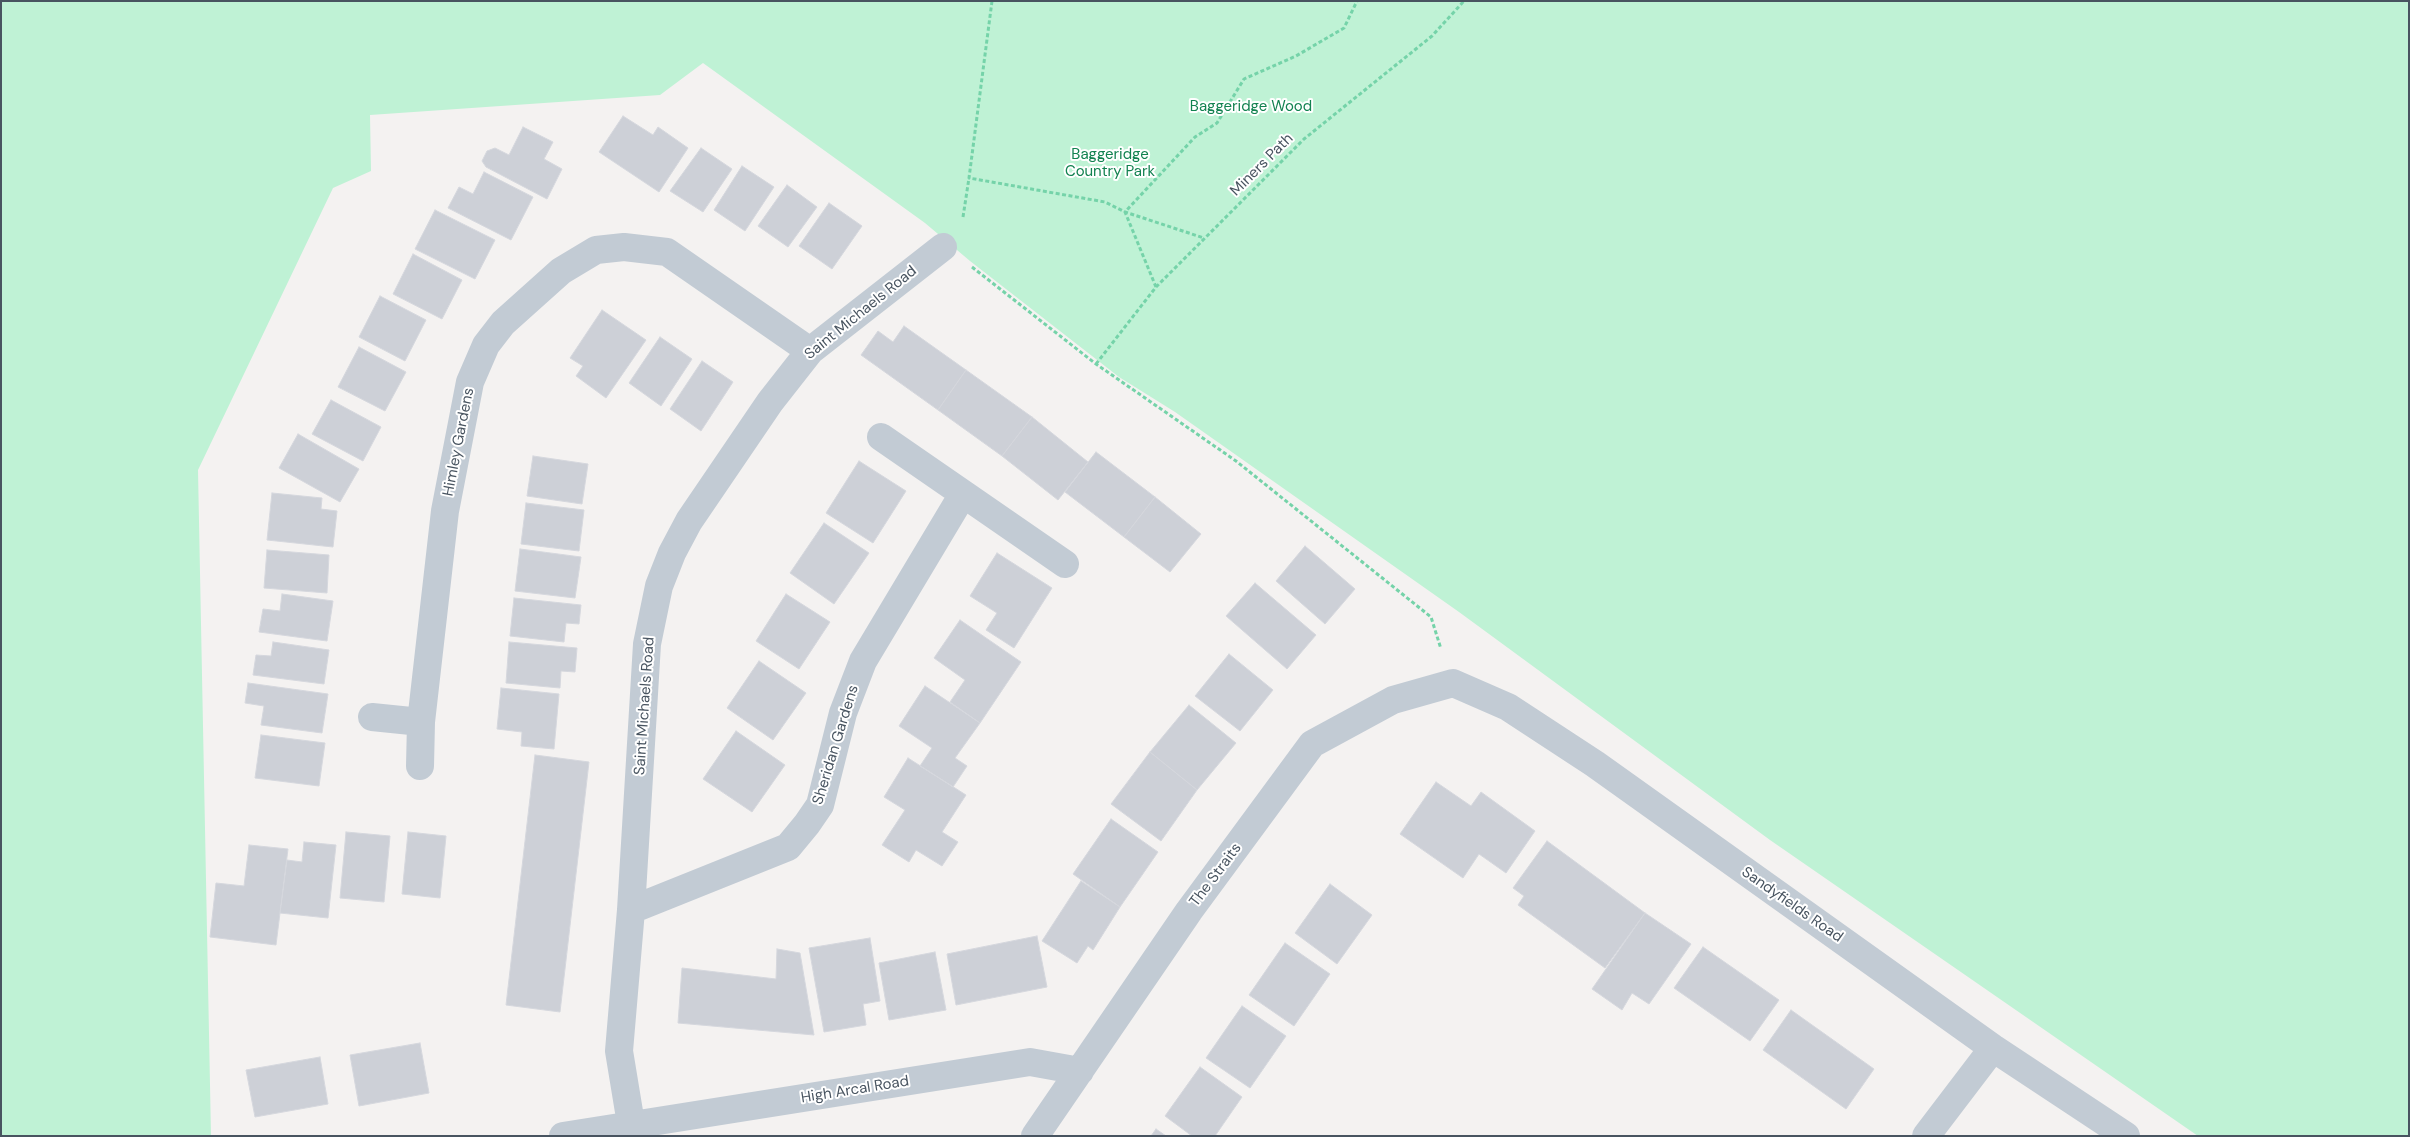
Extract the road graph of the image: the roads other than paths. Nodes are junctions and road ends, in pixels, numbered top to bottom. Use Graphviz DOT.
graph roads {
  1 [pos="943,247"];
  2 [pos="810,351"];
  3 [pos="881,437"];
  4 [pos="963,494"];
  5 [pos="1065,564"];
  6 [pos="1453,683"];
  7 [pos="372,716"];
  8 [pos="422,722"];
  9 [pos="420,766"];
  10 [pos="632,910"];
  11 [pos="1993,1048"];
  12 [pos="1080,1071"];
  13 [pos="631,1131"];
  14 [pos="563,1136"];
  15 [pos="1035,1136"];
  16 [pos="1926,1136"];
  17 [pos="2126,1136"];
  1 -- 2 [label="street, Saint Michaels Road"];
  2 -- 8 [label="street, Himley Gardens"];
  2 -- 10 [label="street, Saint Michaels Road"];
  3 -- 4 [label="street"];
  4 -- 5 [label="street"];
  4 -- 10 [label="street, Sheridan Gardens"];
  6 -- 11 [label="street, Sandyfields Road"];
  6 -- 12 [label="street, The Straits"];
  7 -- 8 [label="street"];
  8 -- 9 [label="street, Himley Gardens"];
  10 -- 13 [label="street, Saint Michaels Road"];
  11 -- 16 [label="street"];
  11 -- 17 [label="street, Sandyfields Road"];
  12 -- 13 [label="street, High Arcal Road"];
  12 -- 15 [label="street, The Straits"];
  13 -- 14 [label="street, High Arcal Road"];
}
